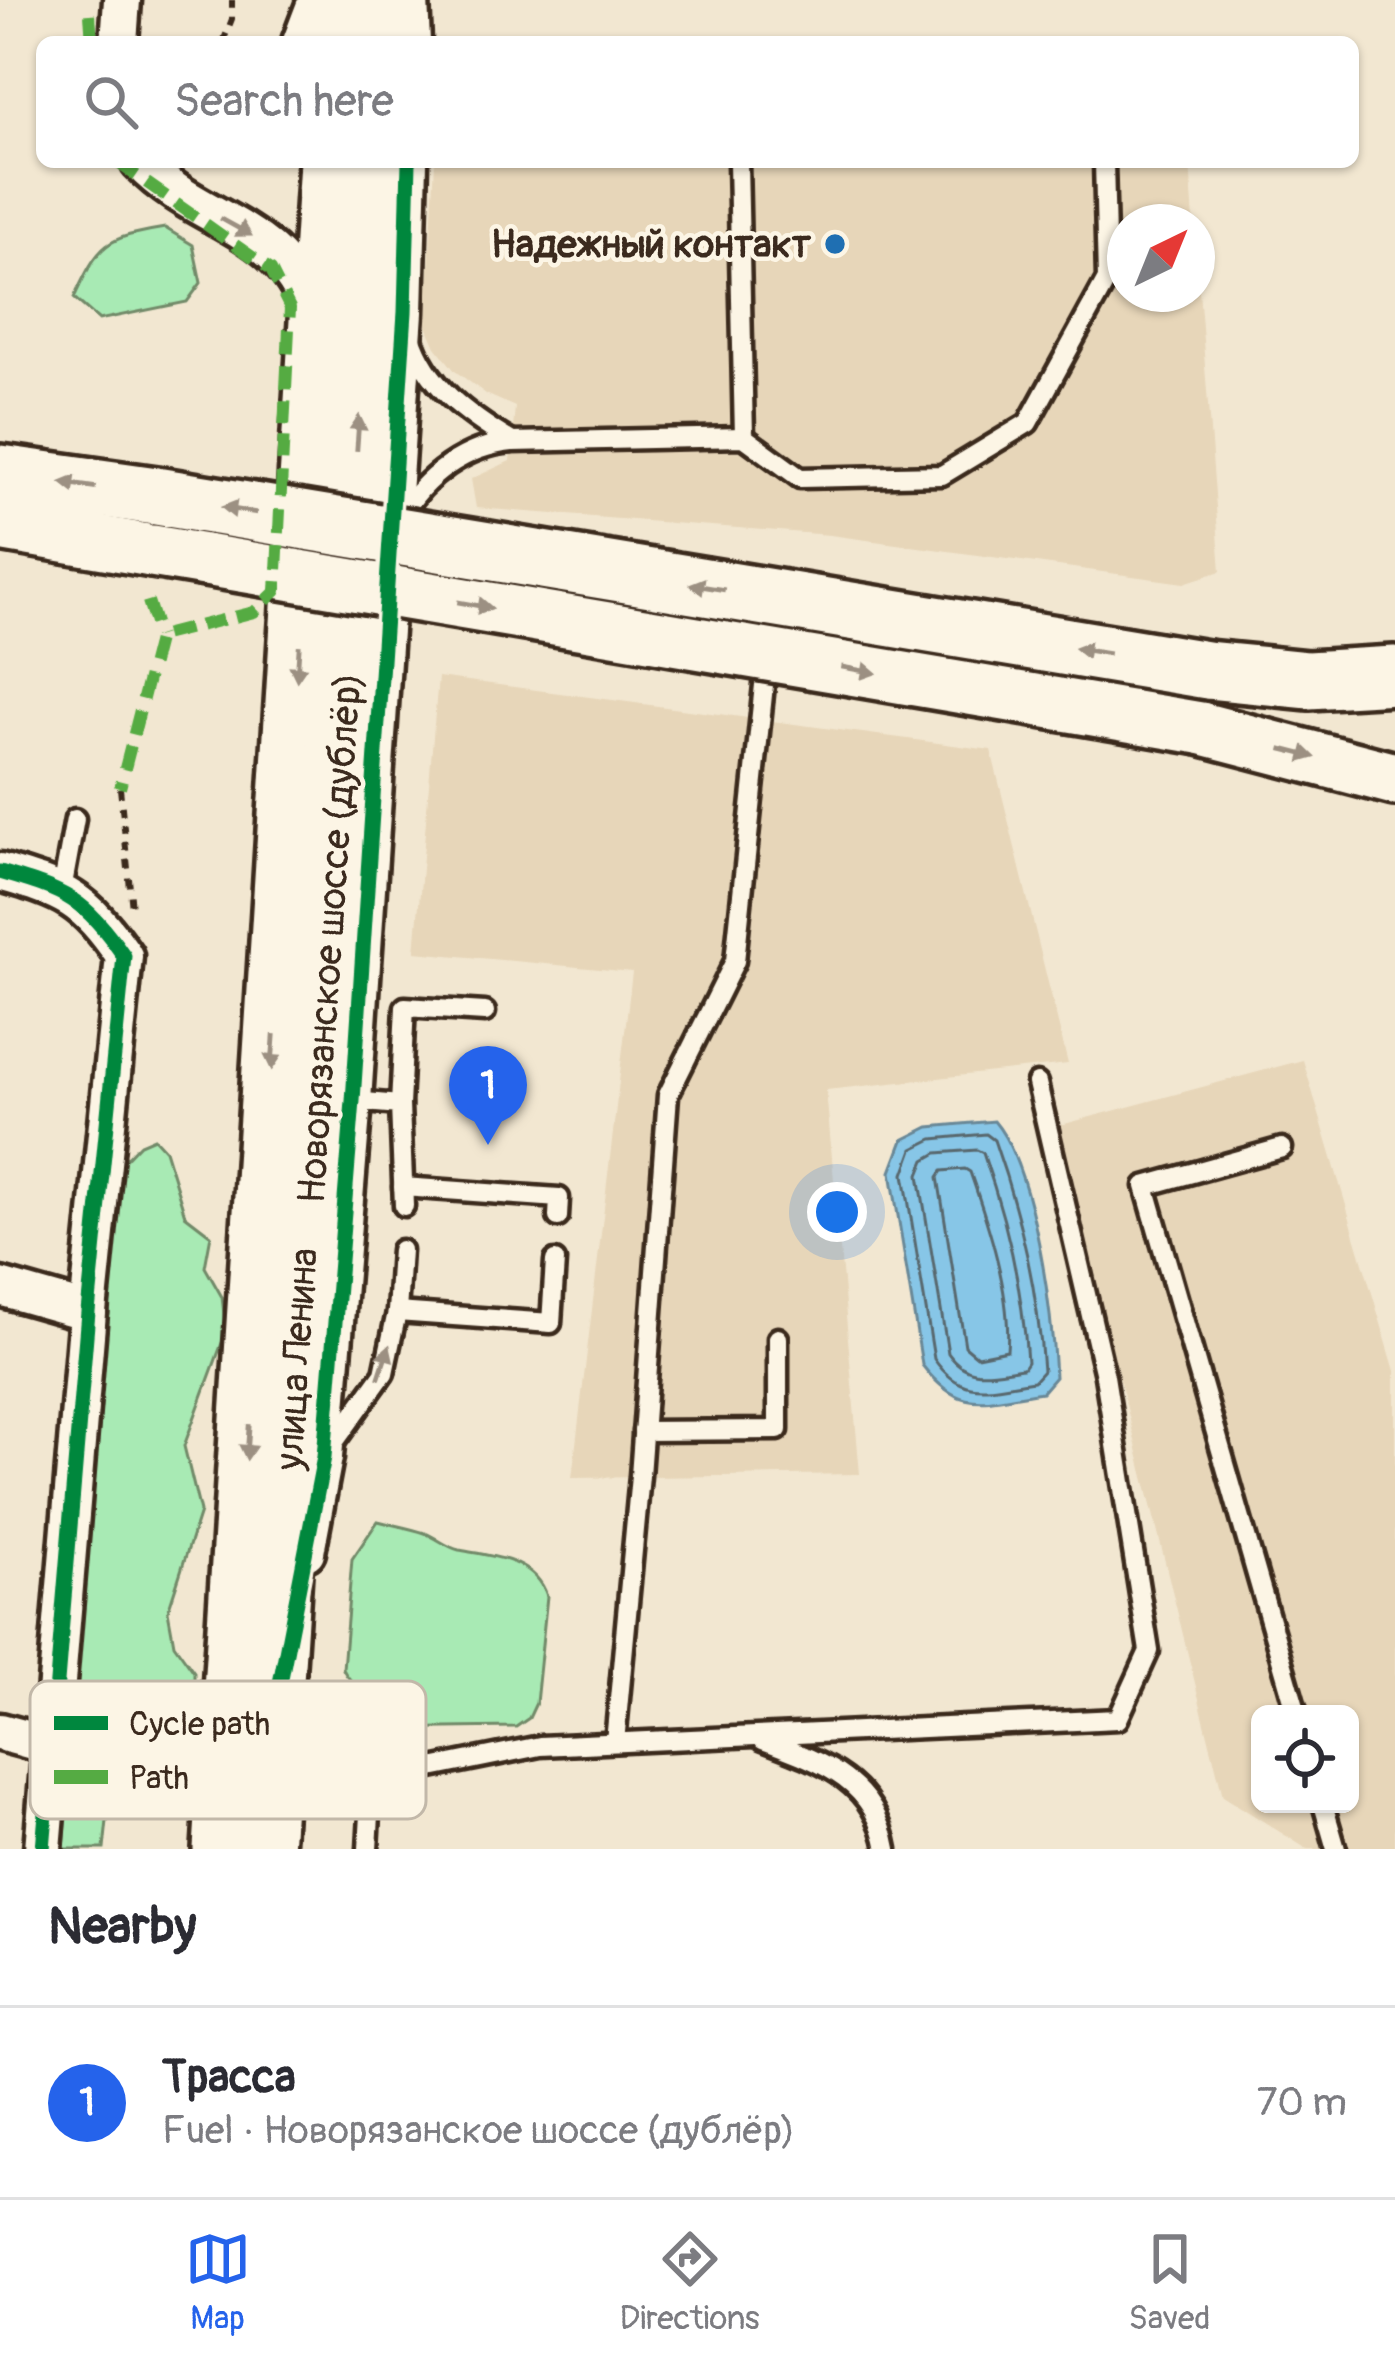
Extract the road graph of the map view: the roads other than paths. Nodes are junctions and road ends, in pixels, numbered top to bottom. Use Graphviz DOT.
graph roads {
  1 [pos="122,0"];
  2 [pos="317,0"];
  3 [pos="336,0"];
  4 [pos="382,0"];
  5 [pos="410,0"];
  6 [pos="119,36"];
  7 [pos="303,36"];
  8 [pos="334,36"];
  9 [pos="380,36"];
  10 [pos="412,36"];
  11 [pos="146,168"];
  12 [pos="328,168"];
  13 [pos="375,168"];
  14 [pos="408,168"];
  15 [pos="738,168"];
  16 [pos="1104,168"];
  17 [pos="386,303"];
  18 [pos="320,337"];
  19 [pos="744,437"];
  20 [pos="512,442"];
  21 [pos="0,473"];
  22 [pos="154,523"];
  23 [pos="0,526"];
  24 [pos="390,537"];
  25 [pos="766,666"];
  26 [pos="1395,676"];
  27 [pos="1395,779"];
  28 [pos="75,819"];
  29 [pos="0,872"];
  30 [pos="62,890"];
  31 [pos="485,1012"];
  32 [pos="1037,1083"];
  33 [pos="353,1101"];
  34 [pos="400,1105"];
  35 [pos="1282,1148"];
  36 [pos="558,1217"];
  37 [pos="401,1250"];
  38 [pos="554,1262"];
  39 [pos="0,1287"];
  40 [pos="88,1312"];
  41 [pos="397,1312"];
  42 [pos="778,1337"];
  43 [pos="644,1431"];
  44 [pos="324,1457"];
  45 [pos="57,1681"];
  46 [pos="233,1681"];
  47 [pos="277,1681"];
  48 [pos="282,1681"];
  49 [pos="1295,1705"];
  50 [pos="0,1732"];
  51 [pos="753,1736"];
  52 [pos="30,1740"];
  53 [pos="615,1742"];
  54 [pos="426,1769"];
  55 [pos="1326,1813"];
  56 [pos="46,1819"];
  57 [pos="224,1819"];
  58 [pos="266,1819"];
  59 [pos="370,1819"];
  60 [pos="43,1849"];
  61 [pos="222,1849"];
  62 [pos="264,1849"];
  63 [pos="368,1849"];
  64 [pos="886,1849"];
  65 [pos="1336,1849"];
  1 -- 6 [label="street"];
  2 -- 7 [label="street"];
  3 -- 8 [label="main road"];
  4 -- 9 [label="main road"];
  5 -- 10 [label="street"];
  11 -- 18 [label="street, one-way"];
  12 -- 18 [label="main road, улица Ленина"];
  13 -- 17 [label="main road, улица Ленина"];
  14 -- 17 [label="street, Новорязанское шоссе (дублёр)"];
  15 -- 19 [label="lane"];
  16 -- 19 [label="lane"];
  17 -- 20 [label="lane"];
  17 -- 24 [label="street, Новорязанское шоссе (дублёр)"];
  47 -- 17 [label="main road, улица Ленина, one-way"];
  18 -- 46 [label="main road, улица Ленина, one-way"];
  19 -- 20 [label="lane"];
  20 -- 24 [label="lane"];
  22 -- 21 [label="main road, one-way"];
  22 -- 23 [label="main road"];
  26 -- 22 [label="main road, one-way, bridge"];
  22 -- 27 [label="main road, one-way, bridge"];
  24 -- 33 [label="street, Новорязанское шоссе (дублёр)"];
  25 -- 43 [label="lane"];
  28 -- 30 [label="lane"];
  29 -- 30 [label="street"];
  30 -- 40 [label="street"];
  31 -- 34 [label="lane"];
  32 -- 51 [label="lane"];
  33 -- 34 [label="lane"];
  33 -- 44 [label="street, Новорязанское шоссе (дублёр)"];
  34 -- 36 [label="lane"];
  35 -- 49 [label="lane"];
  37 -- 41 [label="lane"];
  38 -- 41 [label="lane"];
  39 -- 40 [label="street"];
  40 -- 45 [label="street"];
  44 -- 41 [label="lane, one-way"];
  42 -- 43 [label="lane"];
  43 -- 53 [label="lane"];
  44 -- 48 [label="street, Новорязанское шоссе (дублёр)"];
  50 -- 52 [label="street"];
  51 -- 53 [label="lane"];
  51 -- 64 [label="lane"];
  53 -- 54 [label="lane"];
  55 -- 65 [label="lane"];
  56 -- 60 [label="street"];
  57 -- 61 [label="main road, улица Ленина, one-way"];
  58 -- 62 [label="main road, улица Ленина"];
  59 -- 63 [label="lane"];
}
